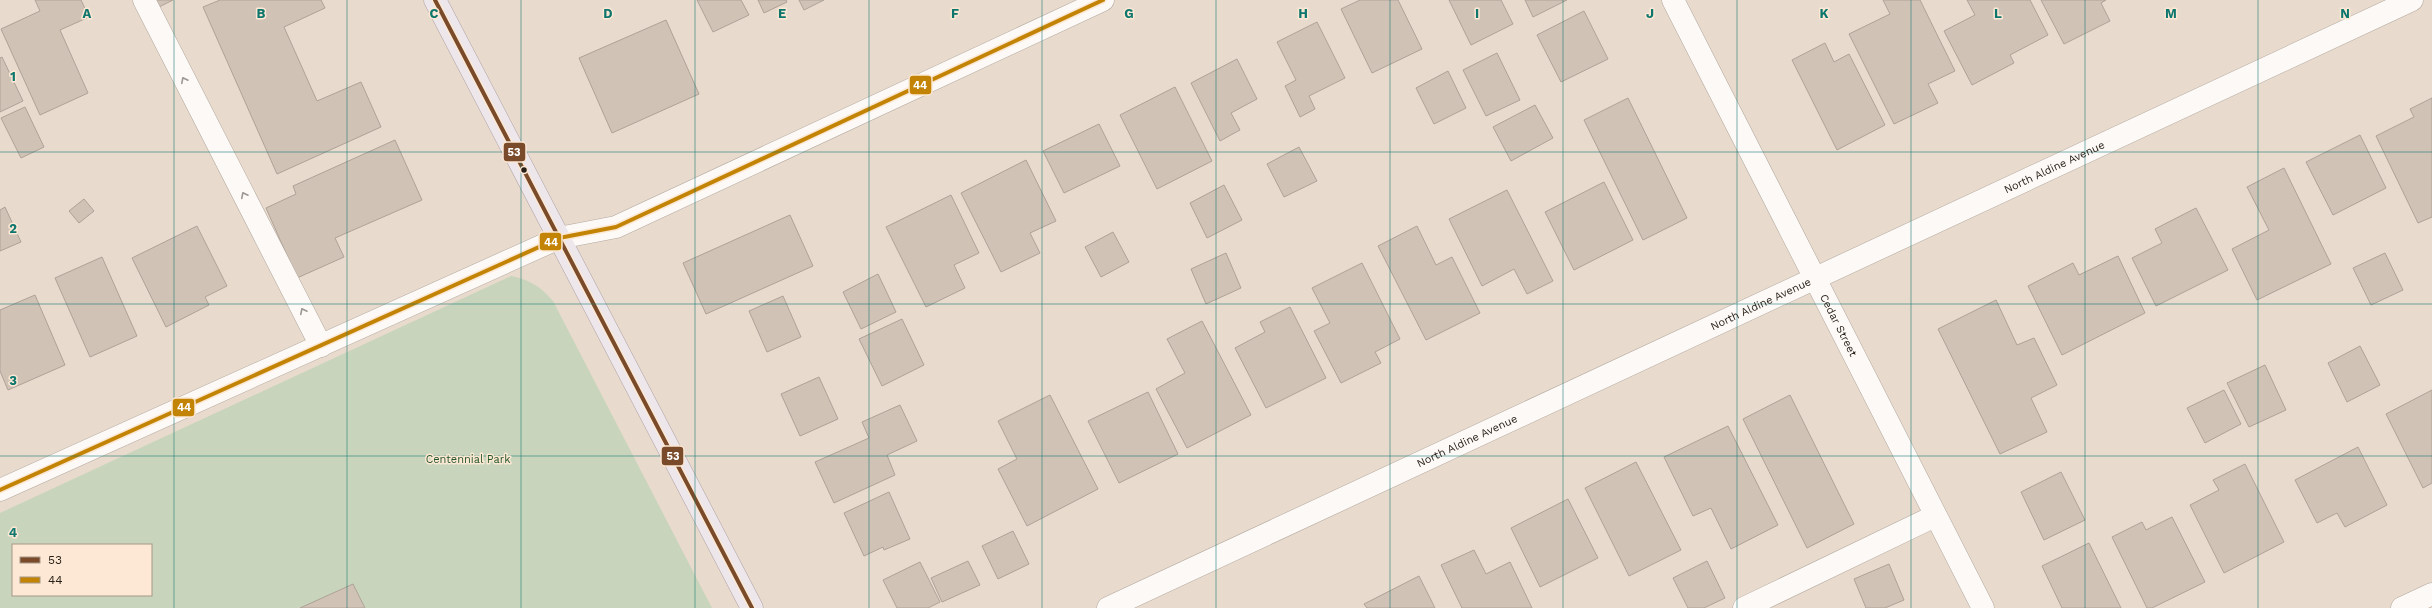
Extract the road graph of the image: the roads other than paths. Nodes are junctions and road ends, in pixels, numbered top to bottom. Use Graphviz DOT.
graph roads {
  1 [pos="144,0"];
  2 [pos="435,0"];
  3 [pos="1103,0"];
  4 [pos="1673,0"];
  5 [pos="2412,0"];
  6 [pos="559,238"];
  7 [pos="1814,280"];
  8 [pos="321,346"];
  9 [pos="0,490"];
  10 [pos="1935,516"];
  11 [pos="2432,594"];
  12 [pos="752,608"];
  13 [pos="1108,608"];
  14 [pos="1744,608"];
  15 [pos="1983,608"];
  16 [pos="2402,608"];
  8 -- 1 [label="street, one-way"];
  2 -- 6 [label="main road"];
  3 -- 6 [label="street"];
  4 -- 7 [label="street, Cedar Street"];
  5 -- 7 [label="street, North Aldine Avenue"];
  6 -- 8 [label="street"];
  6 -- 12 [label="main road"];
  7 -- 10 [label="street, Cedar Street"];
  7 -- 13 [label="street, North Aldine Avenue"];
  8 -- 9 [label="street"];
  10 -- 14 [label="street"];
  10 -- 15 [label="street, Cedar Street"];
  11 -- 16 [label="street"];
}
